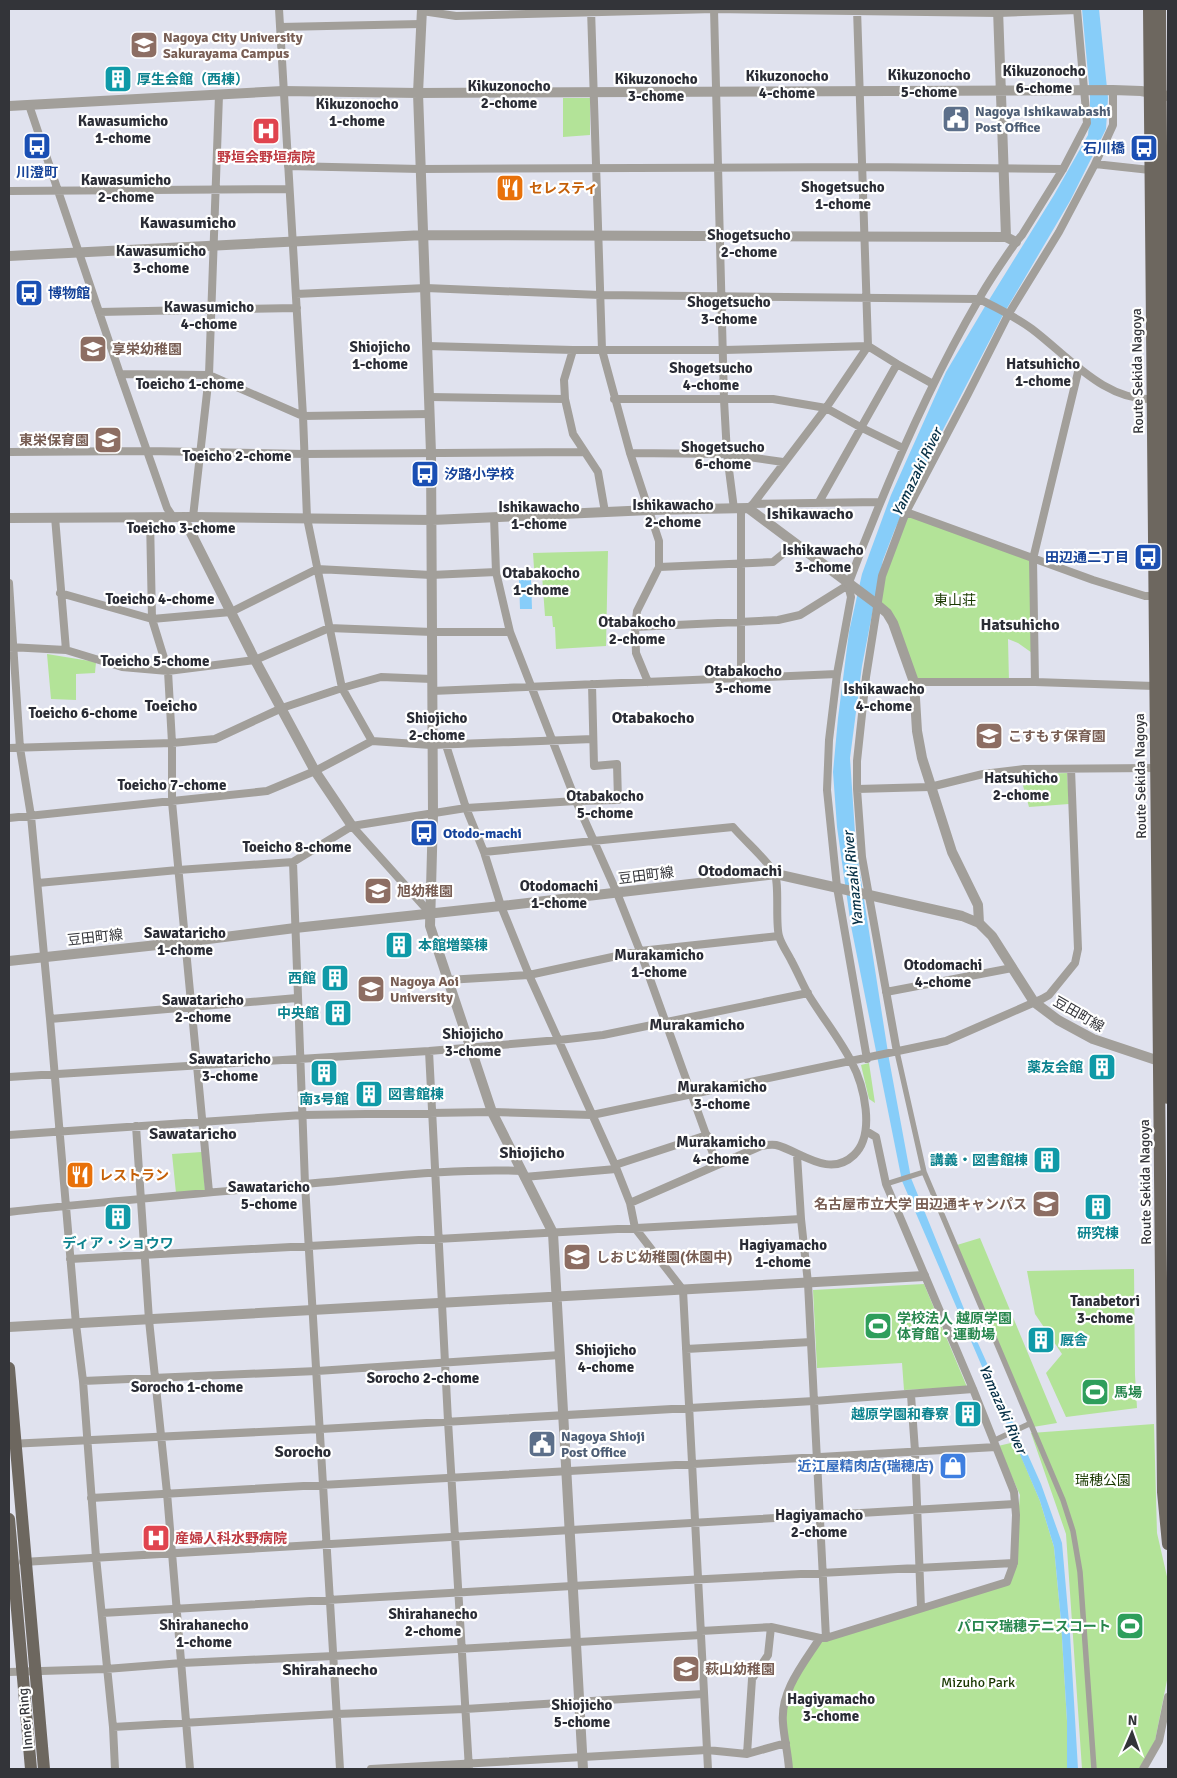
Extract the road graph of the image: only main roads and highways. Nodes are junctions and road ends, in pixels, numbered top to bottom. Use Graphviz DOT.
graph roads {
  1 [pos="1148,9"];
  2 [pos="1160,9"];
  3 [pos="1159,95"];
  4 [pos="1160,174"];
  5 [pos="1165,243"];
  6 [pos="1161,318"];
  7 [pos="1161,399"];
  8 [pos="1162,488"];
  9 [pos="1166,562"];
  10 [pos="1159,596"];
  11 [pos="1167,675"];
  12 [pos="1163,764"];
  13 [pos="1167,859"];
  14 [pos="1167,912"];
  15 [pos="1165,1063"];
  16 [pos="1168,1098"];
  17 [pos="1164,1200"];
  18 [pos="9,1368"];
  19 [pos="13,1444"];
  20 [pos="9,1519"];
  21 [pos="1168,1544"];
  22 [pos="11,1562"];
  23 [pos="31,1769"];
  24 [pos="44,1769"];
  1 -- 3 [label="main road, Route Sekida Nagoya"];
  2 -- 3 [label="main road, Route Sekida Nagoya"];
  3 -- 4 [label="main road, Route Sekida Nagoya"];
  4 -- 5 [label="main road, Route Sekida Nagoya"];
  4 -- 6 [label="main road, Route Sekida Nagoya"];
  5 -- 6 [label="main road, Route Sekida Nagoya"];
  6 -- 7 [label="main road, Route Sekida Nagoya"];
  7 -- 8 [label="main road, Route Sekida Nagoya"];
  8 -- 9 [label="main road, Route Sekida Nagoya"];
  8 -- 10 [label="main road, Route Sekida Nagoya"];
  9 -- 10 [label="main road, Route Sekida Nagoya"];
  10 -- 11 [label="main road, Route Sekida Nagoya"];
  10 -- 12 [label="main road, Route Sekida Nagoya"];
  11 -- 12 [label="main road, Route Sekida Nagoya"];
  12 -- 13 [label="main road, Route Sekida Nagoya"];
  12 -- 15 [label="main road, Route Sekida Nagoya"];
  13 -- 14 [label="main road, Route Sekida Nagoya"];
  14 -- 15 [label="main road, Route Sekida Nagoya"];
  15 -- 16 [label="main road, Route Sekida Nagoya"];
  15 -- 17 [label="main road, Route Sekida Nagoya"];
  17 -- 21 [label="main road, Route Sekida Nagoya"];
  18 -- 19 [label="main road, Inner Ring"];
  19 -- 24 [label="main road, Inner Ring"];
  20 -- 22 [label="main road, Inner Ring"];
  22 -- 23 [label="main road, Inner Ring"];
}
